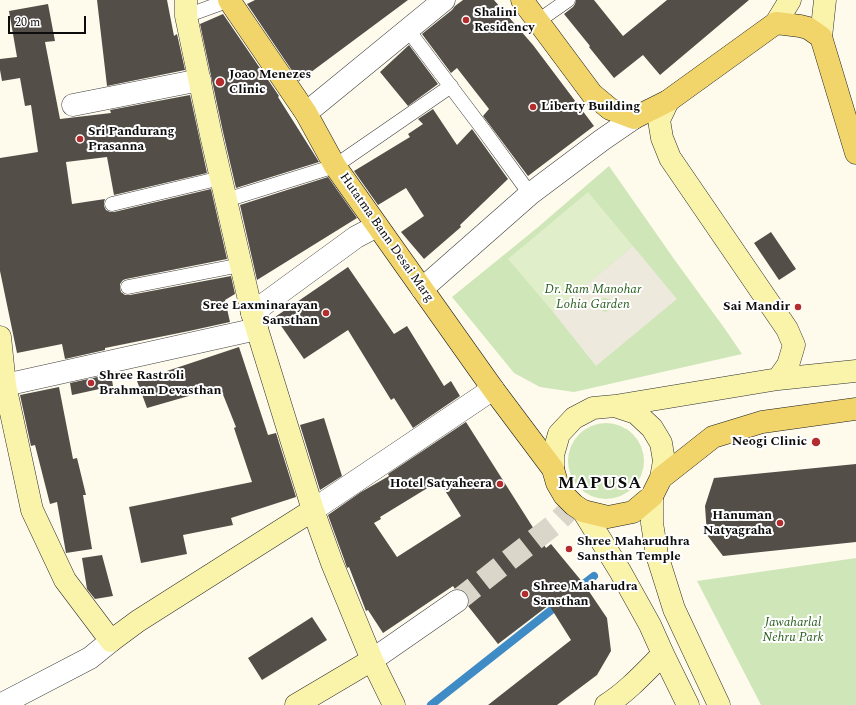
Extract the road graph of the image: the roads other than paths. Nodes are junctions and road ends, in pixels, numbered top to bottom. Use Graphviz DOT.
graph roads {
  1 [pos="230,0"];
  2 [pos="444,0"];
  3 [pos="522,0"];
  4 [pos="568,0"];
  5 [pos="790,0"];
  6 [pos="825,0"];
  7 [pos="186,8"];
  8 [pos="538,21"];
  9 [pos="776,23"];
  10 [pos="408,30"];
  11 [pos="821,37"];
  12 [pos="200,80"];
  13 [pos="451,86"];
  14 [pos="668,100"];
  15 [pos="73,105"];
  16 [pos="306,113"];
  17 [pos="634,118"];
  18 [pos="856,153"];
  19 [pos="335,166"];
  20 [pos="221,178"];
  21 [pos="530,194"];
  22 [pos="226,200"];
  23 [pos="112,204"];
  24 [pos="377,226"];
  25 [pos="241,265"];
  26 [pos="128,287"];
  27 [pos="422,289"];
  28 [pos="255,321"];
  29 [pos="0,337"];
  30 [pos="856,371"];
  31 [pos="778,379"];
  32 [pos="5,385"];
  33 [pos="493,389"];
  34 [pos="615,406"];
  35 [pos="856,409"];
  36 [pos="553,469"];
  37 [pos="656,487"];
  38 [pos="313,510"];
  39 [pos="583,511"];
  40 [pos="457,601"];
  41 [pos="111,641"];
  42 [pos="663,654"];
  43 [pos="372,660"];
  44 [pos="0,705"];
  45 [pos="296,705"];
  46 [pos="394,705"];
  47 [pos="606,705"];
  48 [pos="688,705"];
  49 [pos="719,705"];
  1 -- 7 [label="lane"];
  1 -- 16 [label="main road, Hutatma Bann Desai Marg"];
  2 -- 10 [label="street"];
  3 -- 8 [label="main road"];
  4 -- 8 [label="lane"];
  5 -- 9 [label="street"];
  6 -- 11 [label="street"];
  7 -- 12 [label="street"];
  8 -- 17 [label="main road"];
  9 -- 11 [label="main road"];
  9 -- 14 [label="main road"];
  10 -- 13 [label="lane"];
  10 -- 16 [label="street"];
  11 -- 18 [label="main road"];
  12 -- 15 [label="street"];
  12 -- 20 [label="street"];
  13 -- 19 [label="lane"];
  13 -- 21 [label="lane"];
  14 -- 17 [label="main road"];
  14 -- 31 [label="street"];
  16 -- 19 [label="main road, Hutatma Bann Desai Marg"];
  17 -- 21 [label="street"];
  19 -- 22 [label="lane"];
  19 -- 24 [label="main road, Hutatma Bann Desai Marg"];
  20 -- 22 [label="street"];
  20 -- 23 [label="lane"];
  21 -- 27 [label="street"];
  22 -- 25 [label="street"];
  24 -- 27 [label="main road, Hutatma Bann Desai Marg"];
  24 -- 28 [label="street"];
  25 -- 26 [label="lane"];
  25 -- 28 [label="street"];
  27 -- 33 [label="main road, Hutatma Bann Desai Marg"];
  28 -- 32 [label="street"];
  28 -- 38 [label="street"];
  29 -- 32 [label="street"];
  30 -- 31 [label="street"];
  31 -- 34 [label="street"];
  32 -- 41 [label="street"];
  33 -- 36 [label="main road, Hutatma Bann Desai Marg"];
  33 -- 38 [label="street"];
  34 -- 36 [label="street"];
  34 -- 37 [label="street"];
  35 -- 37 [label="main road"];
  36 -- 39 [label="main road"];
  37 -- 39 [label="main road"];
  37 -- 49 [label="street"];
  38 -- 41 [label="street"];
  38 -- 43 [label="street"];
  39 -- 42 [label="street"];
  40 -- 43 [label="street"];
  41 -- 44 [label="street"];
  42 -- 47 [label="street"];
  42 -- 48 [label="street"];
  43 -- 45 [label="street"];
  43 -- 46 [label="street"];
}
